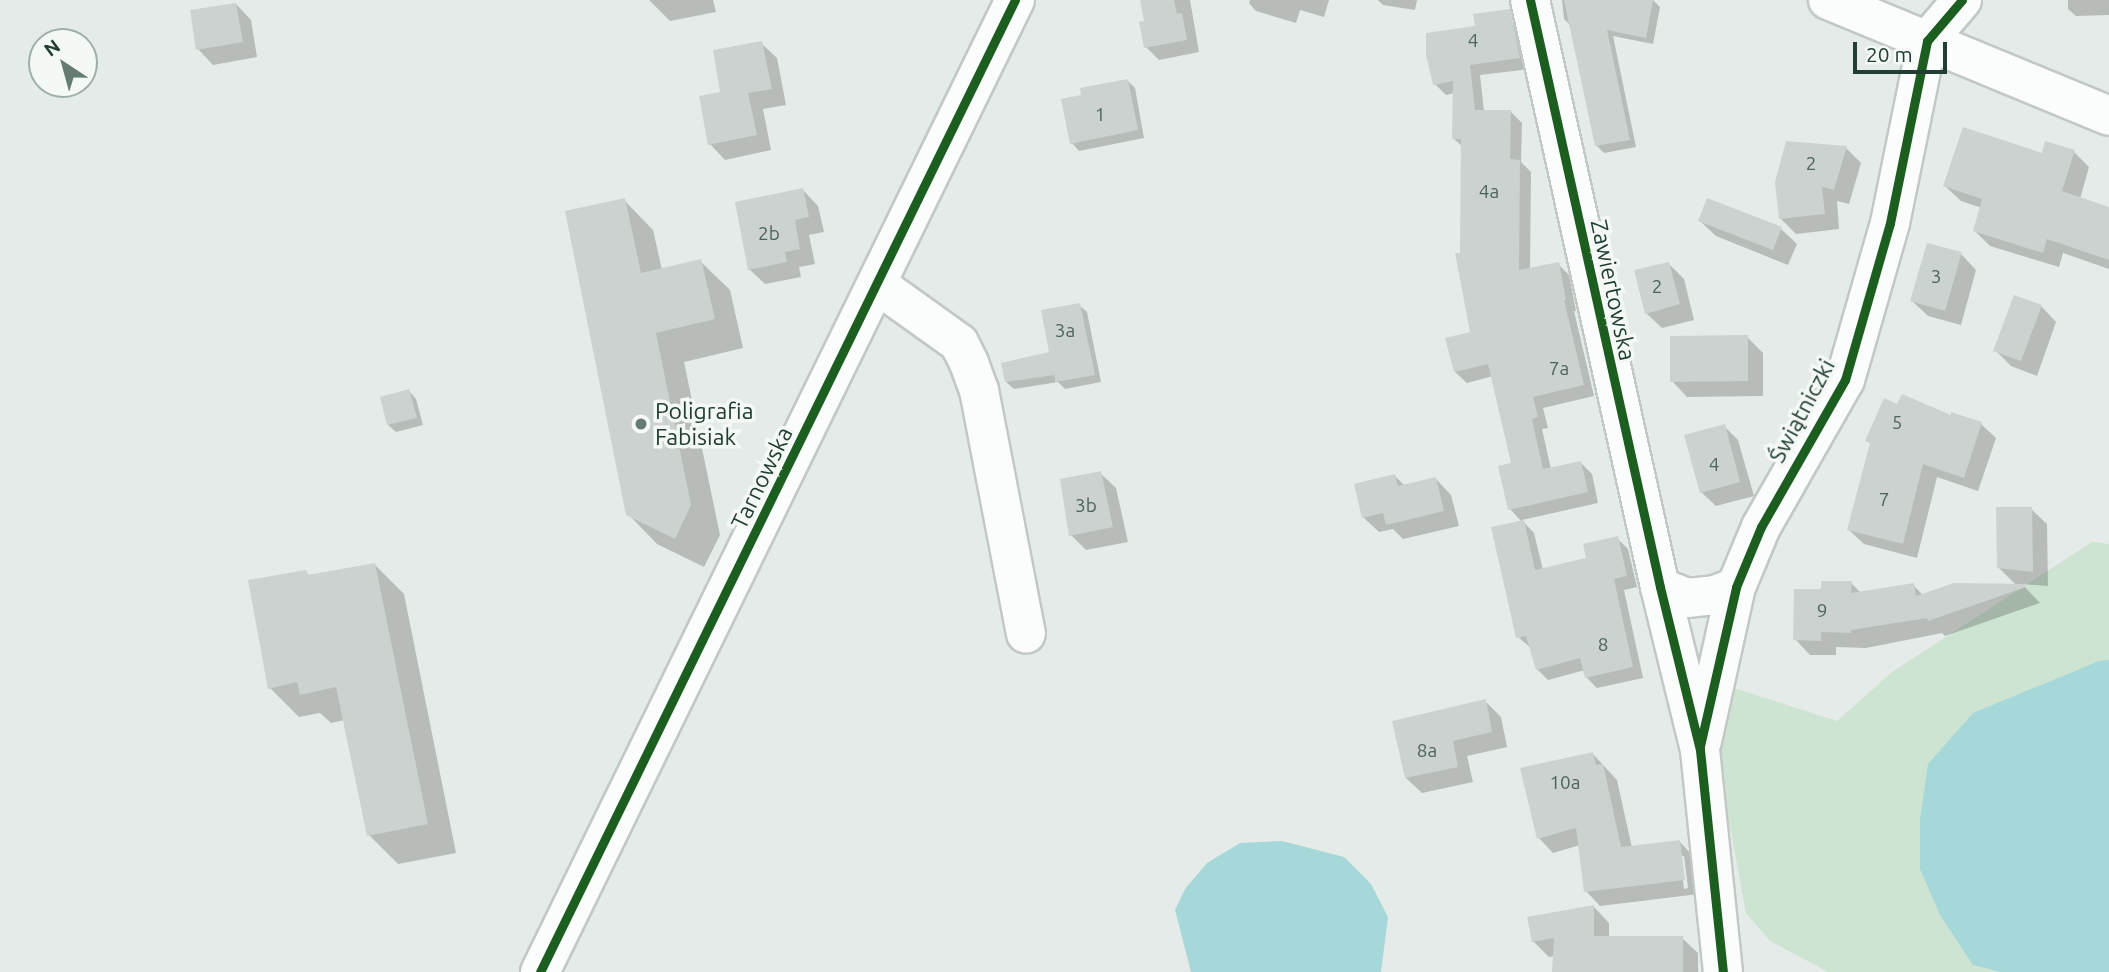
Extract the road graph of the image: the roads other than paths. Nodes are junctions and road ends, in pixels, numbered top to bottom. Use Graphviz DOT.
graph roads {
  1 [pos="1015,0"];
  2 [pos="1530,0"];
  3 [pos="1828,0"];
  4 [pos="1962,0"];
  5 [pos="1927,41"];
  6 [pos="2109,117"];
  7 [pos="878,285"];
  8 [pos="1660,587"];
  9 [pos="1736,587"];
  10 [pos="1026,634"];
  11 [pos="1700,750"];
  12 [pos="540,972"];
  13 [pos="1723,972"];
  1 -- 7 [label="street, Tarnowska"];
  2 -- 8 [label="street, Zawiertowska"];
  3 -- 5 [label="street"];
  4 -- 5 [label="street"];
  5 -- 6 [label="street"];
  5 -- 9 [label="street, Świątniczki"];
  7 -- 10 [label="street"];
  7 -- 12 [label="street, Tarnowska"];
  8 -- 9 [label="street"];
  8 -- 11 [label="street, Świątniczki"];
  9 -- 11 [label="street, Świątniczki"];
  11 -- 13 [label="street, Świątniczki"];
}
